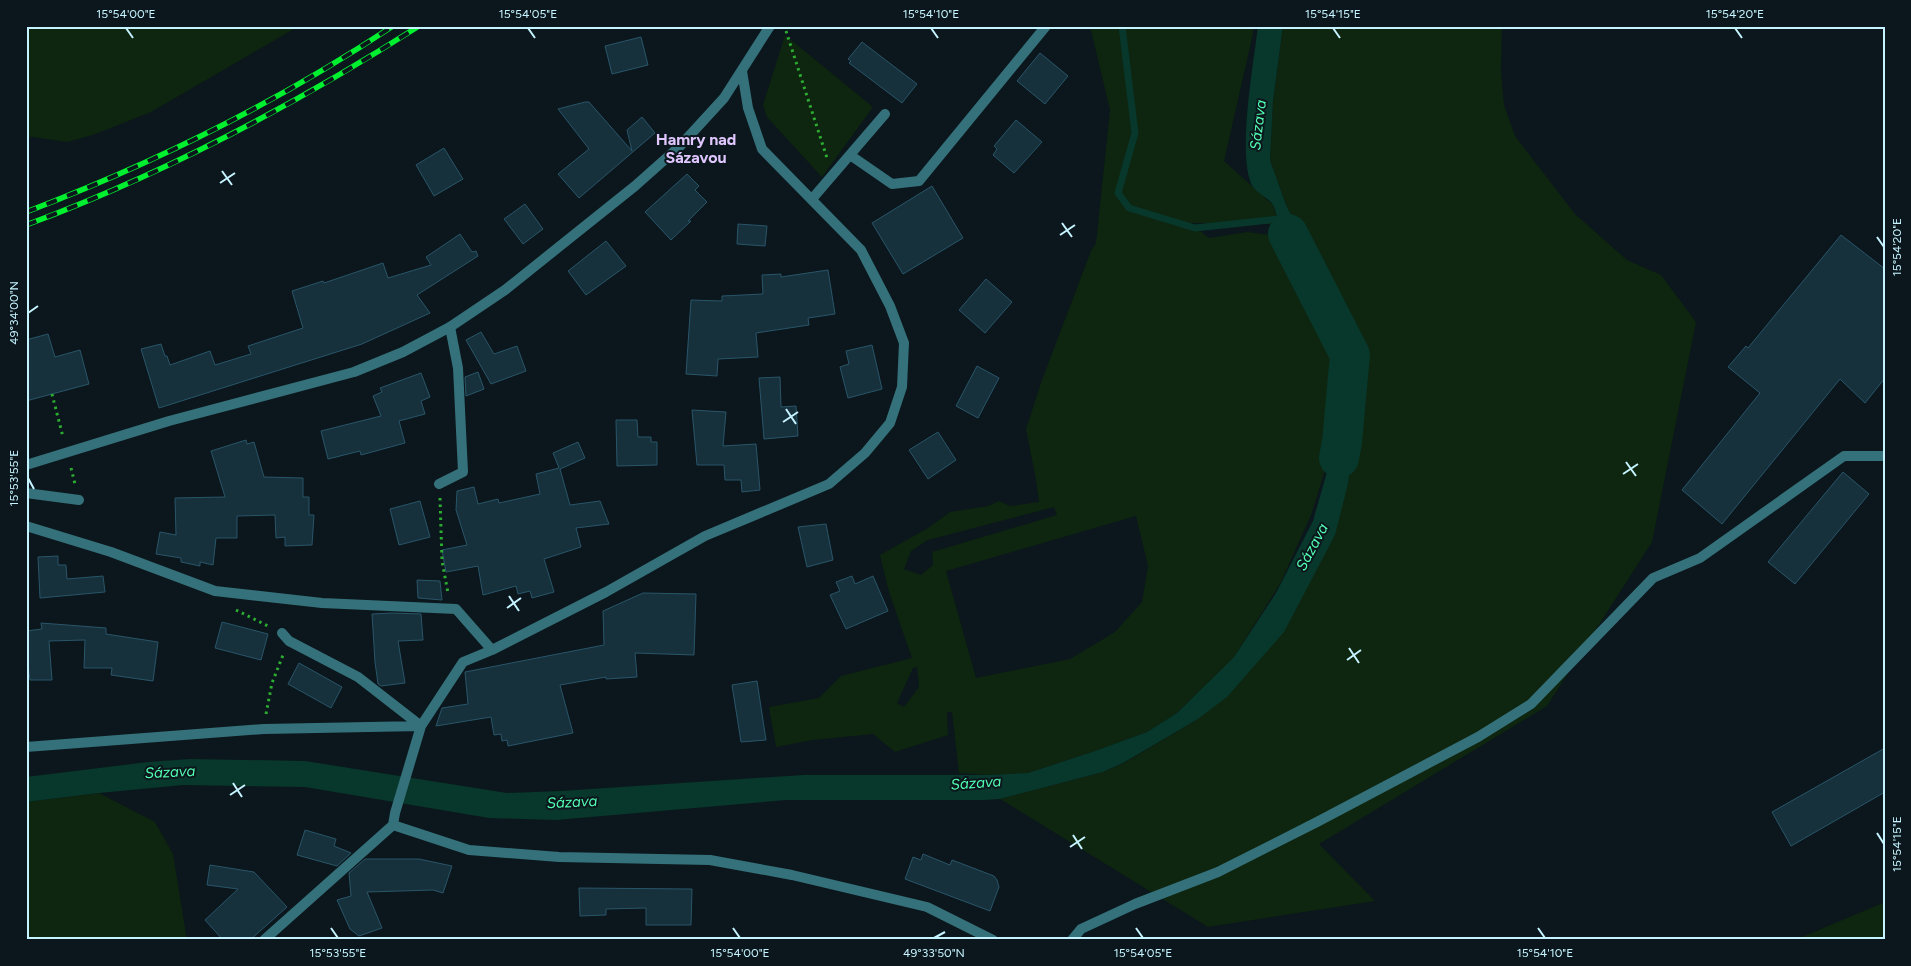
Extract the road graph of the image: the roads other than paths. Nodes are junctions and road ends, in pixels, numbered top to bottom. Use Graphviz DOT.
graph roads {
  1 [pos="770,26"];
  2 [pos="1046,26"];
  3 [pos="742,71"];
  4 [pos="885,114"];
  5 [pos="850,154"];
  6 [pos="812,199"];
  7 [pos="450,327"];
  8 [pos="1885,456"];
  9 [pos="26,465"];
  10 [pos="439,484"];
  11 [pos="26,492"];
  12 [pos="79,500"];
  13 [pos="26,526"];
  14 [pos="285,637"];
  15 [pos="492,650"];
  16 [pos="421,726"];
  17 [pos="26,747"];
  18 [pos="393,825"];
  19 [pos="264,940"];
  20 [pos="994,940"];
  21 [pos="1072,940"];
  1 -- 3 [label="street"];
  2 -- 5 [label="street"];
  3 -- 6 [label="street"];
  3 -- 7 [label="street"];
  4 -- 5 [label="street"];
  5 -- 6 [label="street"];
  6 -- 15 [label="street"];
  7 -- 9 [label="street"];
  7 -- 10 [label="street"];
  8 -- 21 [label="street"];
  11 -- 12 [label="street"];
  13 -- 15 [label="street"];
  14 -- 16 [label="street"];
  15 -- 16 [label="street"];
  16 -- 17 [label="street"];
  16 -- 18 [label="street"];
  18 -- 19 [label="street"];
  18 -- 20 [label="street"];
}
